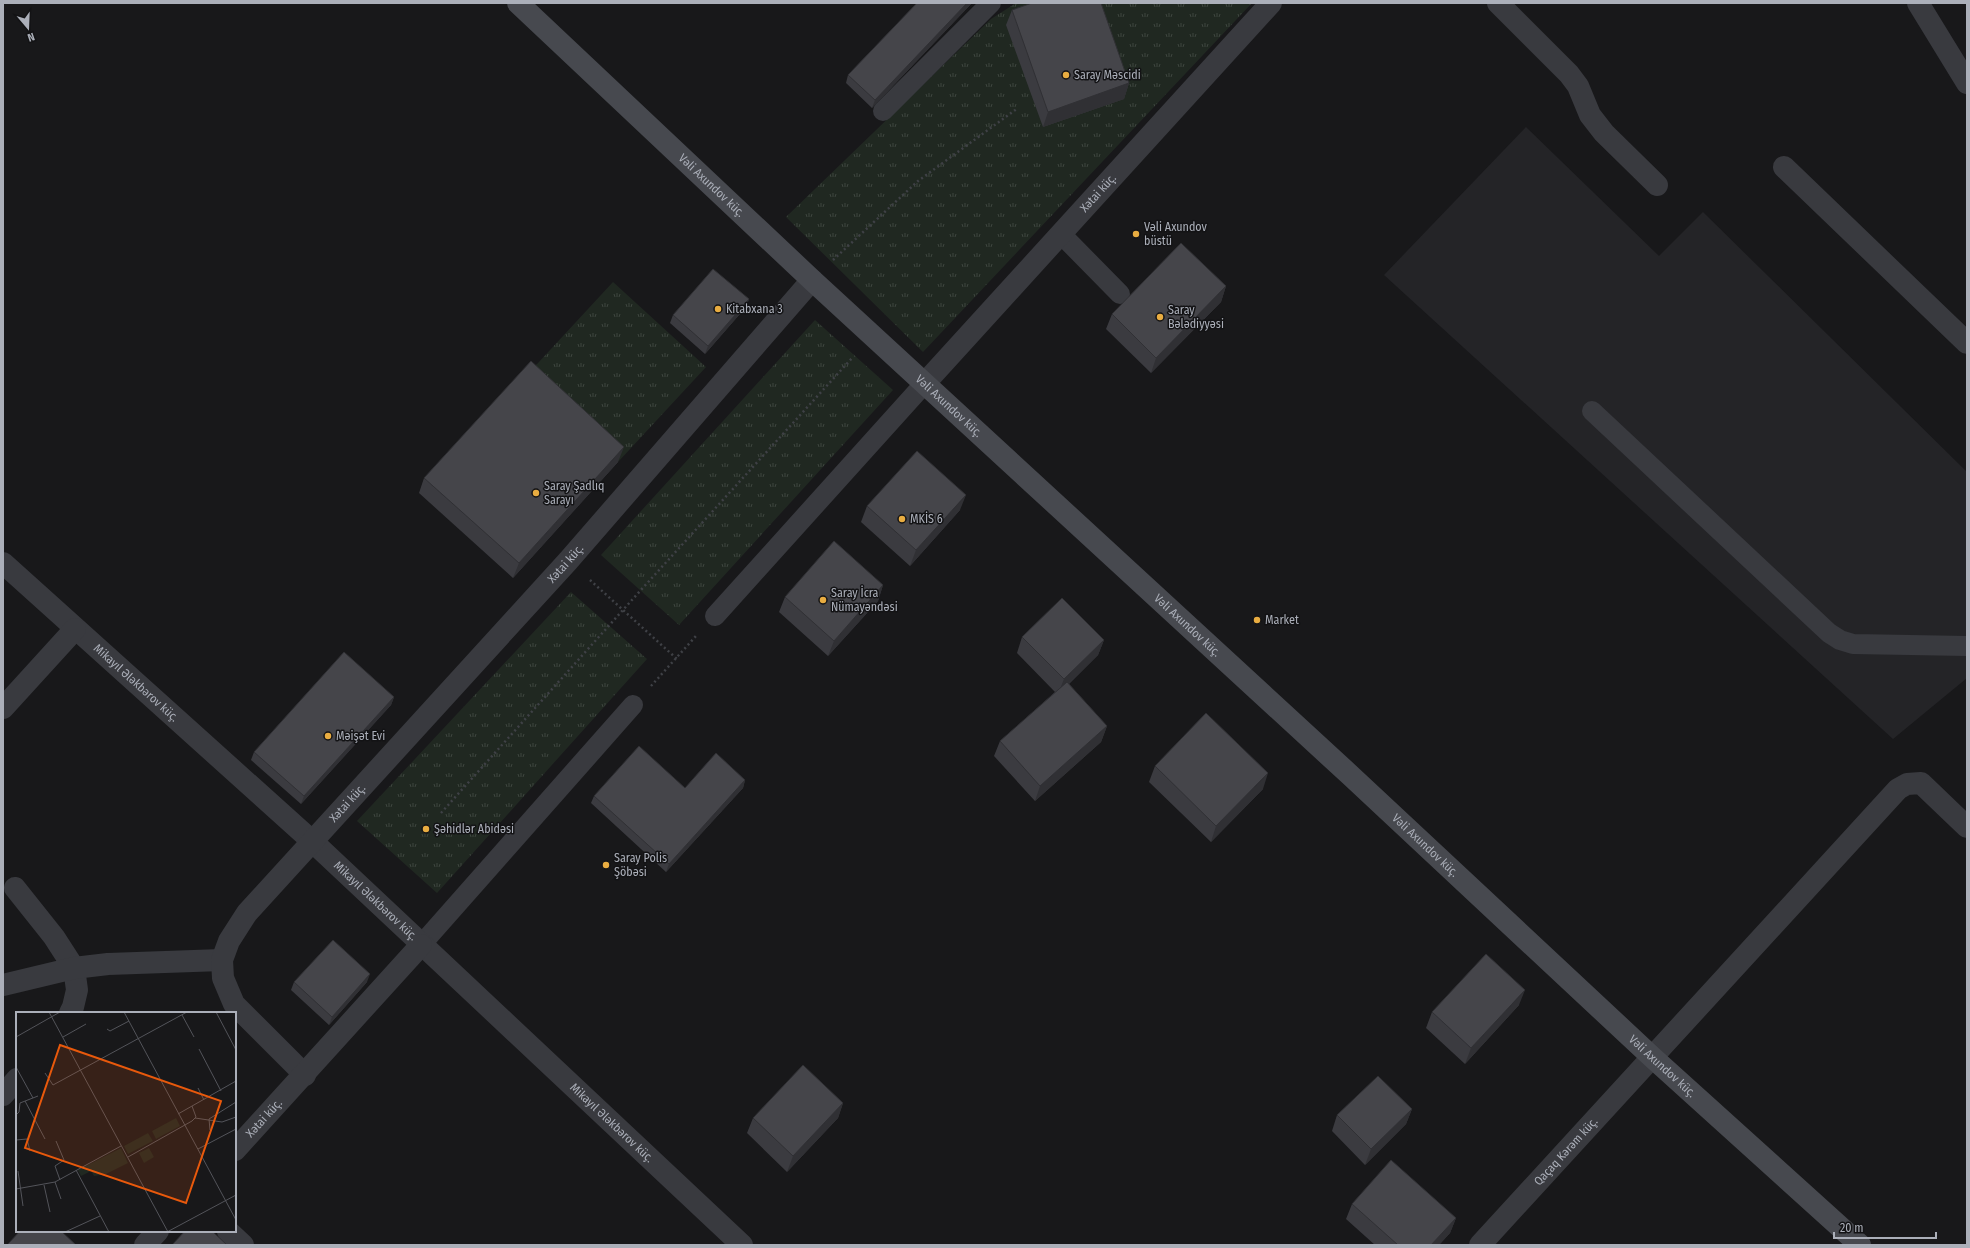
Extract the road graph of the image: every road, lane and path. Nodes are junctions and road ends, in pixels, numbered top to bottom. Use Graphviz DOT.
graph roads {
  1 [pos="518,3"];
  2 [pos="991,3"];
  3 [pos="1271,3"];
  4 [pos="1498,3"];
  5 [pos="1918,3"];
  6 [pos="1967,83"];
  7 [pos="1018,108"];
  8 [pos="883,111"];
  9 [pos="1784,167"];
  10 [pos="1657,185"];
  11 [pos="1061,234"];
  12 [pos="812,280"];
  13 [pos="1120,294"];
  14 [pos="1967,343"];
  15 [pos="855,355"];
  16 [pos="925,383"];
  17 [pos="1592,411"];
  18 [pos="568,561"];
  19 [pos="3,564"];
  20 [pos="624,609"];
  21 [pos="715,616"];
  22 [pos="75,629"];
  23 [pos="1967,646"];
  24 [pos="677,659"];
  25 [pos="633,705"];
  26 [pos="3,708"];
  27 [pos="441,813"];
  28 [pos="1967,827"];
  29 [pos="313,842"];
  30 [pos="15,888"];
  31 [pos="421,945"];
  32 [pos="222,960"];
  33 [pos="74,968"];
  34 [pos="3,985"];
  35 [pos="71,1012"];
  36 [pos="1652,1057"];
  37 [pos="305,1075"];
  38 [pos="16,1080"];
  39 [pos="3,1095"];
  40 [pos="236,1149"];
  41 [pos="157,1232"];
  42 [pos="229,1232"];
  43 [pos="145,1245"];
  44 [pos="243,1245"];
  45 [pos="742,1245"];
  46 [pos="1480,1245"];
  47 [pos="1860,1245"];
  1 -- 12 [label="street, Vəli Axundov küç."];
  2 -- 8 [label="lane"];
  3 -- 11 [label="street, Xətai küç."];
  4 -- 10 [label="street"];
  5 -- 6 [label="street"];
  7 -- 12 [label="path"];
  9 -- 14 [label="street"];
  11 -- 13 [label="lane"];
  11 -- 16 [label="street, Xətai küç."];
  12 -- 16 [label="street, Vəli Axundov küç."];
  12 -- 18 [label="street, Xətai küç."];
  15 -- 20 [label="path"];
  16 -- 21 [label="lane"];
  16 -- 36 [label="street, Vəli Axundov küç."];
  17 -- 23 [label="lane"];
  18 -- 20 [label="path"];
  18 -- 29 [label="street, Xətai küç."];
  19 -- 22 [label="street, Mikayıl Ələkbərov küç."];
  20 -- 24 [label="path"];
  20 -- 27 [label="path"];
  21 -- 24 [label="path"];
  22 -- 26 [label="street"];
  22 -- 29 [label="street, Mikayıl Ələkbərov küç."];
  24 -- 25 [label="path"];
  25 -- 31 [label="lane"];
  28 -- 36 [label="street, Qaçaq Kərəm küç."];
  29 -- 31 [label="street, Mikayıl Ələkbərov küç."];
  29 -- 32 [label="street, Xətai küç."];
  30 -- 33 [label="street"];
  31 -- 37 [label="street, Xətai küç."];
  31 -- 45 [label="street, Mikayıl Ələkbərov küç."];
  32 -- 33 [label="street"];
  32 -- 37 [label="street"];
  33 -- 34 [label="street"];
  33 -- 35 [label="street"];
  36 -- 46 [label="street, Qaçaq Kərəm küç."];
  36 -- 47 [label="street, Vəli Axundov küç."];
  37 -- 40 [label="street, Xətai küç."];
  38 -- 39 [label="street"];
  41 -- 43 [label="street"];
  42 -- 44 [label="street"];
}
